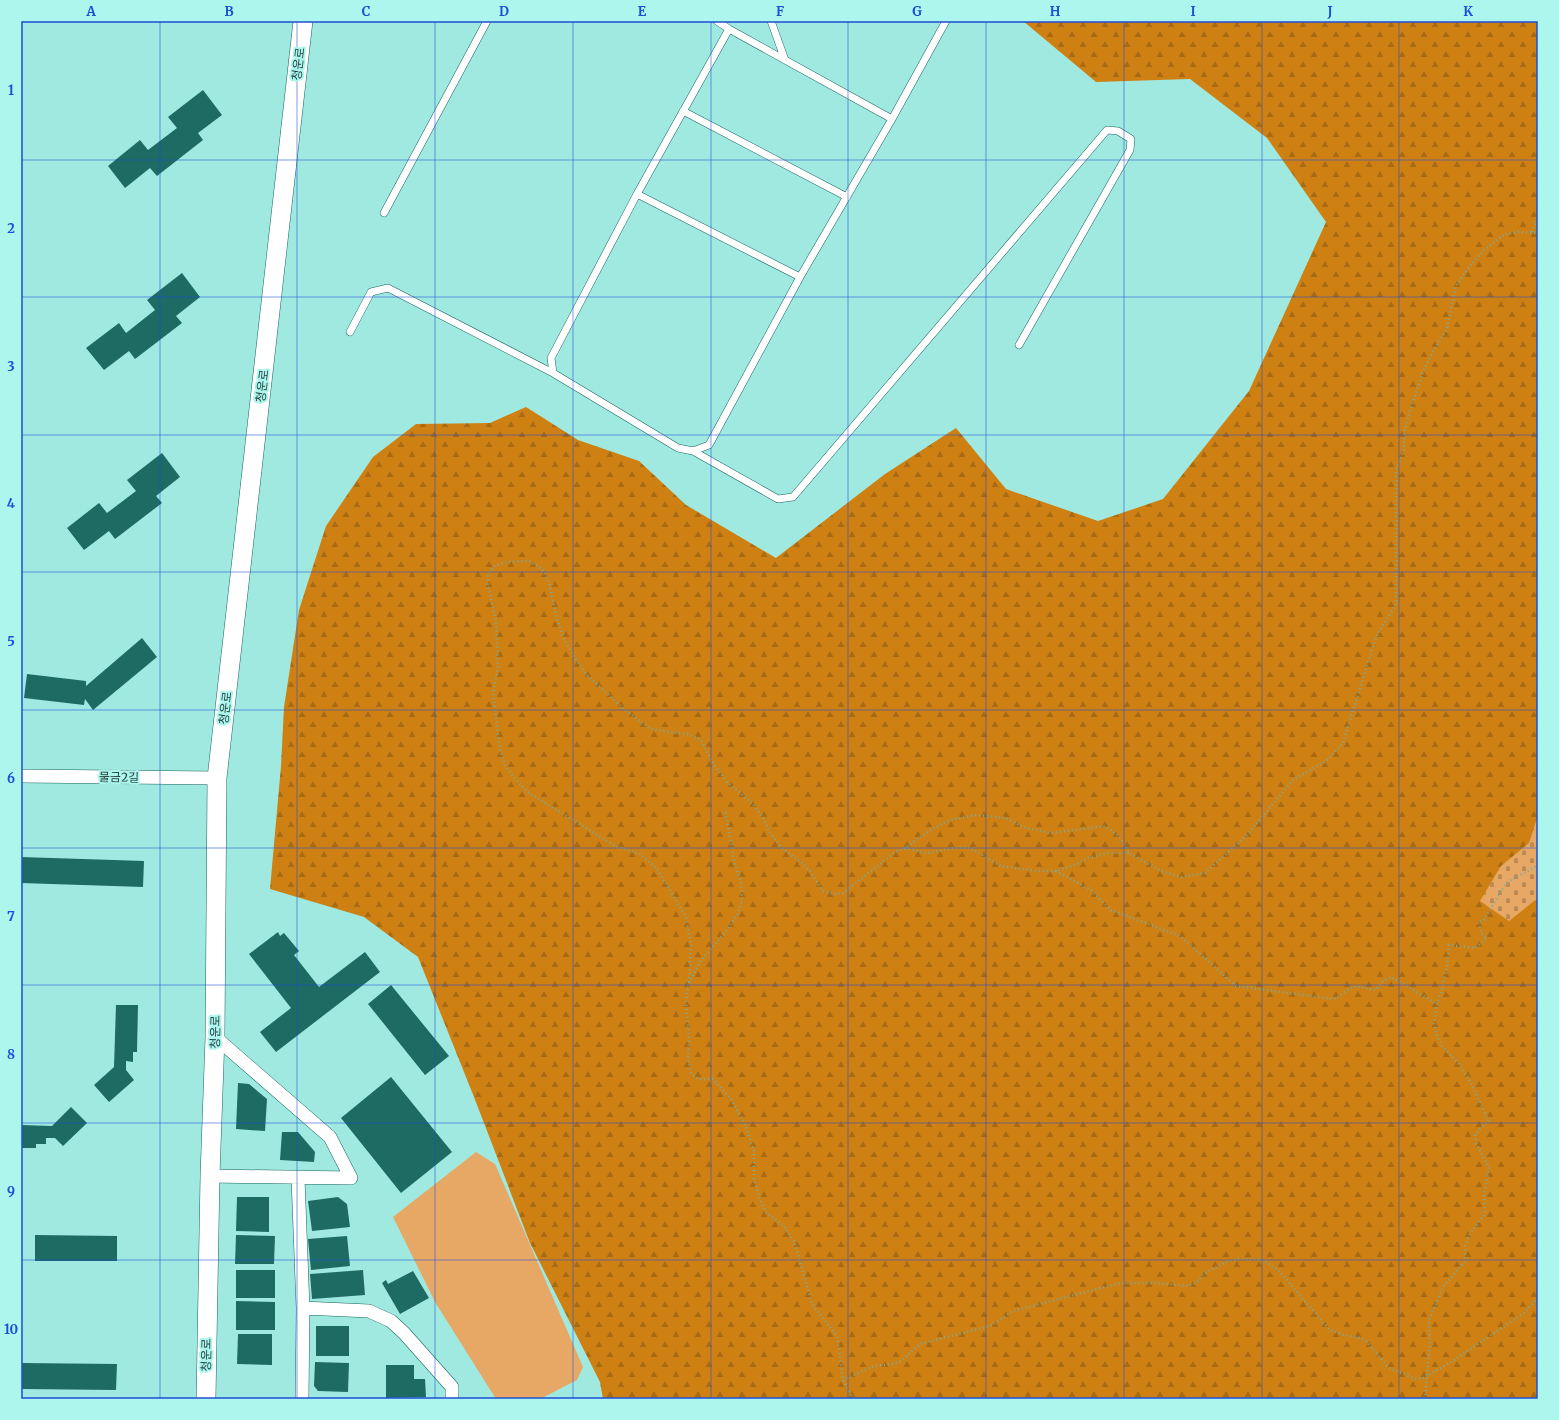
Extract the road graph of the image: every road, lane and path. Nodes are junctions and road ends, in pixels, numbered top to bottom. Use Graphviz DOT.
graph roads {
  1 [pos="303,21"];
  2 [pos="487,21"];
  3 [pos="717,21"];
  4 [pos="771,21"];
  5 [pos="946,21"];
  6 [pos="729,29"];
  7 [pos="785,60"];
  8 [pos="683,111"];
  9 [pos="892,118"];
  10 [pos="637,194"];
  11 [pos="847,197"];
  12 [pos="384,213"];
  13 [pos="1538,217"];
  14 [pos="1532,232"];
  15 [pos="1538,233"];
  16 [pos="800,277"];
  17 [pos="350,332"];
  18 [pos="1019,345"];
  19 [pos="553,373"];
  20 [pos="693,450"];
  21 [pos="21,776"];
  22 [pos="217,778"];
  23 [pos="725,809"];
  24 [pos="905,848"];
  25 [pos="1129,853"];
  26 [pos="1538,865"];
  27 [pos="1056,871"];
  28 [pos="688,986"];
  29 [pos="1437,1004"];
  30 [pos="215,1037"];
  31 [pos="210,1176"];
  32 [pos="298,1178"];
  33 [pos="1538,1298"];
  34 [pos="303,1308"];
  35 [pos="1427,1376"];
  36 [pos="843,1380"];
  37 [pos="206,1399"];
  38 [pos="302,1399"];
  39 [pos="452,1399"];
  40 [pos="853,1399"];
  41 [pos="1425,1399"];
  1 -- 22 [label="street, 청운로"];
  2 -- 12 [label="lane"];
  3 -- 6 [label="lane"];
  4 -- 7 [label="lane"];
  5 -- 9 [label="lane"];
  6 -- 7 [label="lane"];
  6 -- 8 [label="lane"];
  7 -- 9 [label="lane"];
  8 -- 10 [label="lane"];
  8 -- 11 [label="lane"];
  9 -- 11 [label="lane"];
  10 -- 16 [label="lane"];
  10 -- 19 [label="lane"];
  11 -- 16 [label="lane"];
  13 -- 14 [label="path"];
  14 -- 15 [label="path"];
  14 -- 25 [label="path"];
  16 -- 20 [label="lane"];
  17 -- 19 [label="lane"];
  18 -- 20 [label="lane"];
  19 -- 20 [label="lane"];
  21 -- 22 [label="street, 물금2길"];
  22 -- 30 [label="street, 청운로"];
  23 -- 28 [label="path"];
  24 -- 25 [label="path"];
  24 -- 27 [label="path"];
  24 -- 28 [label="path"];
  25 -- 27 [label="path"];
  26 -- 29 [label="path"];
  27 -- 29 [label="path"];
  28 -- 36 [label="path"];
  29 -- 35 [label="path"];
  30 -- 31 [label="street, 청운로"];
  30 -- 32 [label="street"];
  31 -- 32 [label="street"];
  31 -- 37 [label="street, 청운로"];
  32 -- 34 [label="street"];
  33 -- 35 [label="path"];
  34 -- 38 [label="street"];
  34 -- 39 [label="street"];
  35 -- 36 [label="path"];
  35 -- 41 [label="path"];
  36 -- 40 [label="path"];
}
